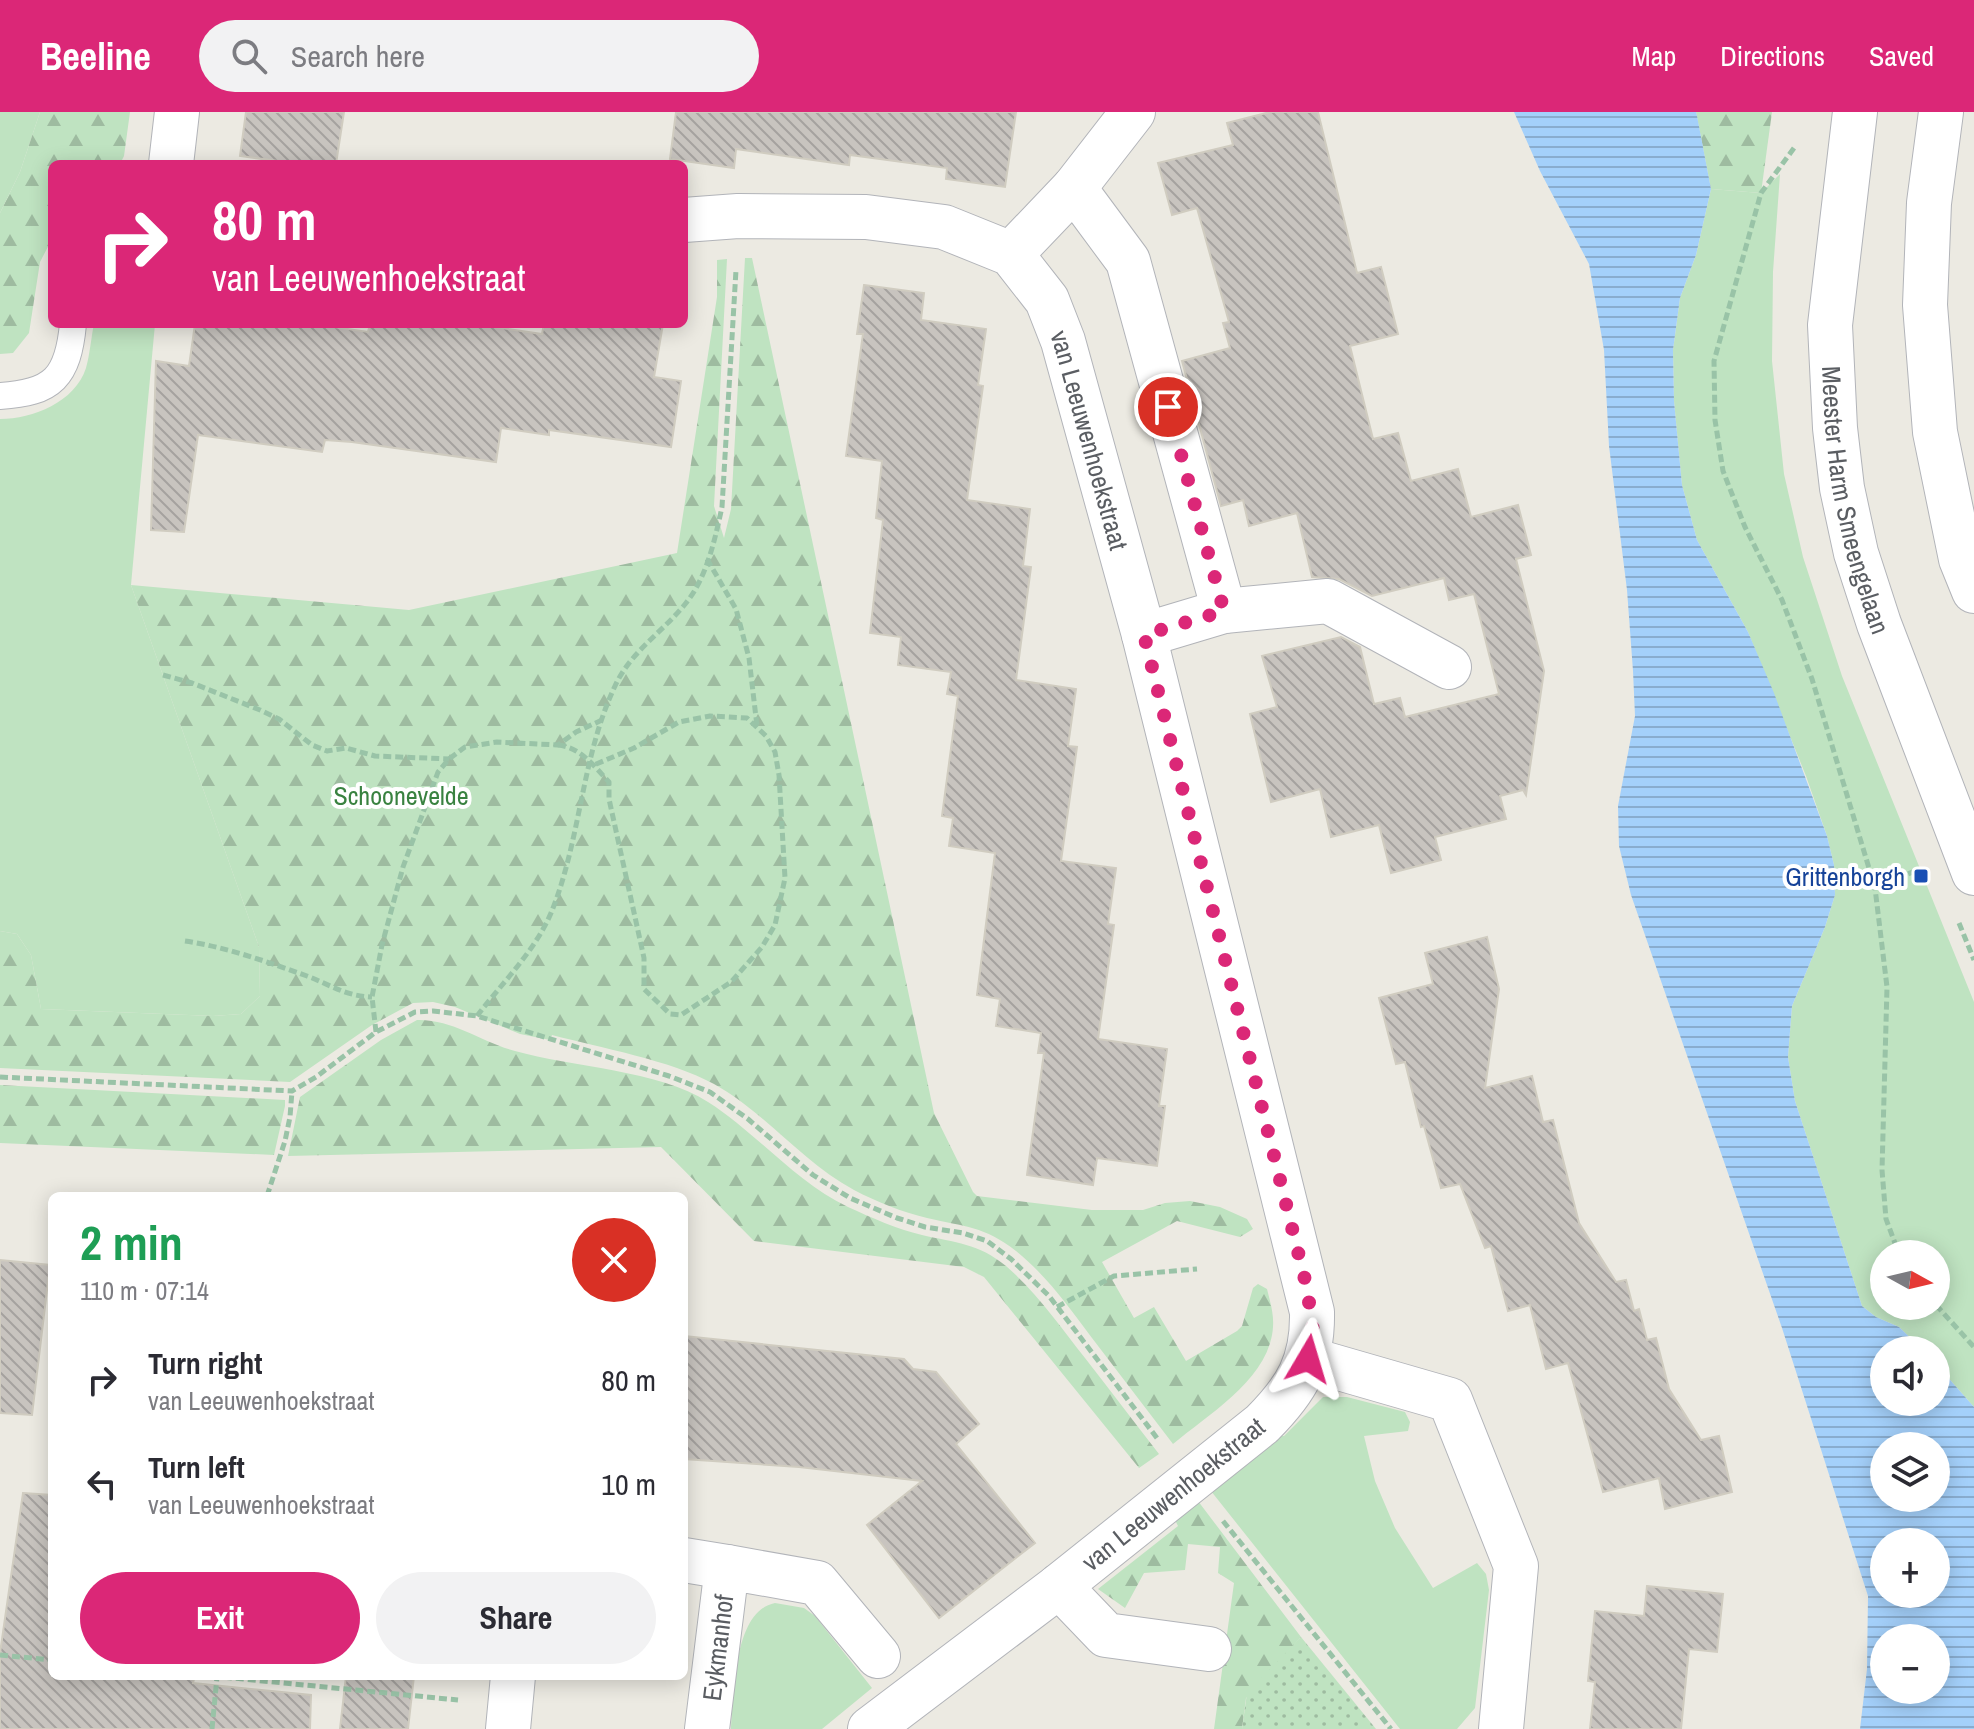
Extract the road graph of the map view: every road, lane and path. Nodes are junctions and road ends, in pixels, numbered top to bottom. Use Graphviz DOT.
graph roads {
  1 [pos="177,112"];
  2 [pos="1133,112"];
  3 [pos="1855,112"];
  4 [pos="1941,112"];
  5 [pos="1802,138"];
  6 [pos="171,160"];
  7 [pos="1074,188"];
  8 [pos="738,216"];
  9 [pos="688,220"];
  10 [pos="1011,254"];
  11 [pos="72,328"];
  12 [pos="0,396"];
  13 [pos="707,559"];
  14 [pos="1974,591"];
  15 [pos="1224,611"];
  16 [pos="1144,635"];
  17 [pos="1449,667"];
  18 [pos="163,675"];
  19 [pos="603,720"];
  20 [pos="757,727"];
  21 [pos="558,745"];
  22 [pos="449,759"];
  23 [pos="592,764"];
  24 [pos="1923,868"];
  25 [pos="1974,873"];
  26 [pos="1875,888"];
  27 [pos="185,941"];
  28 [pos="372,997"];
  29 [pos="477,1016"];
  30 [pos="376,1032"];
  31 [pos="0,1077"];
  32 [pos="292,1091"];
  33 [pos="268,1192"];
  34 [pos="1894,1240"];
  35 [pos="1197,1269"];
  36 [pos="1057,1307"];
  37 [pos="1950,1320"];
  38 [pos="1974,1347"];
  39 [pos="1308,1359"];
  40 [pos="1191,1482"];
  41 [pos="688,1561"];
  42 [pos="727,1567"];
  43 [pos="1059,1586"];
  44 [pos="1209,1649"];
  45 [pos="0,1655"];
  46 [pos="878,1656"];
  47 [pos="48,1660"];
  48 [pos="216,1680"];
  49 [pos="260,1680"];
  50 [pos="511,1703"];
  51 [pos="212,1729"];
  52 [pos="707,1729"];
  53 [pos="870,1729"];
  54 [pos="1391,1729"];
  55 [pos="1501,1729"];
  1 -- 6 [label="street"];
  2 -- 7 [label="street"];
  3 -- 25 [label="street, Meester Harm Smeengelaan"];
  4 -- 14 [label="street"];
  5 -- 26 [label="path"];
  7 -- 10 [label="street"];
  7 -- 15 [label="street"];
  8 -- 9 [label="street"];
  8 -- 10 [label="street"];
  8 -- 13 [label="path"];
  10 -- 16 [label="street, van Leeuwenhoekstraat"];
  11 -- 12 [label="lane"];
  13 -- 19 [label="path"];
  13 -- 20 [label="path"];
  15 -- 16 [label="street"];
  15 -- 17 [label="street"];
  16 -- 39 [label="street, van Leeuwenhoekstraat"];
  18 -- 22 [label="path"];
  19 -- 21 [label="path"];
  19 -- 23 [label="path"];
  20 -- 23 [label="path"];
  20 -- 23 [label="path"];
  21 -- 22 [label="path"];
  21 -- 23 [label="path"];
  22 -- 28 [label="path"];
  23 -- 29 [label="path"];
  24 -- 26 [label="path"];
  26 -- 34 [label="path"];
  27 -- 28 [label="path"];
  28 -- 30 [label="path"];
  29 -- 30 [label="path"];
  29 -- 36 [label="path"];
  30 -- 32 [label="path"];
  31 -- 32 [label="path"];
  32 -- 33 [label="path"];
  35 -- 36 [label="path"];
  36 -- 40 [label="path"];
  37 -- 38 [label="path"];
  39 -- 40 [label="street, van Leeuwenhoekstraat"];
  39 -- 55 [label="street"];
  40 -- 43 [label="street, van Leeuwenhoekstraat"];
  40 -- 54 [label="path"];
  41 -- 42 [label="street, Eykmanhof"];
  42 -- 46 [label="street, Eykmanhof"];
  42 -- 52 [label="street, Eykmanhof"];
  43 -- 44 [label="street, van Leeuwenhoekstraat"];
  43 -- 53 [label="street, van Leeuwenhoekstraat"];
  45 -- 47 [label="path"];
  48 -- 51 [label="path"];
  49 -- 50 [label="path"];
}
